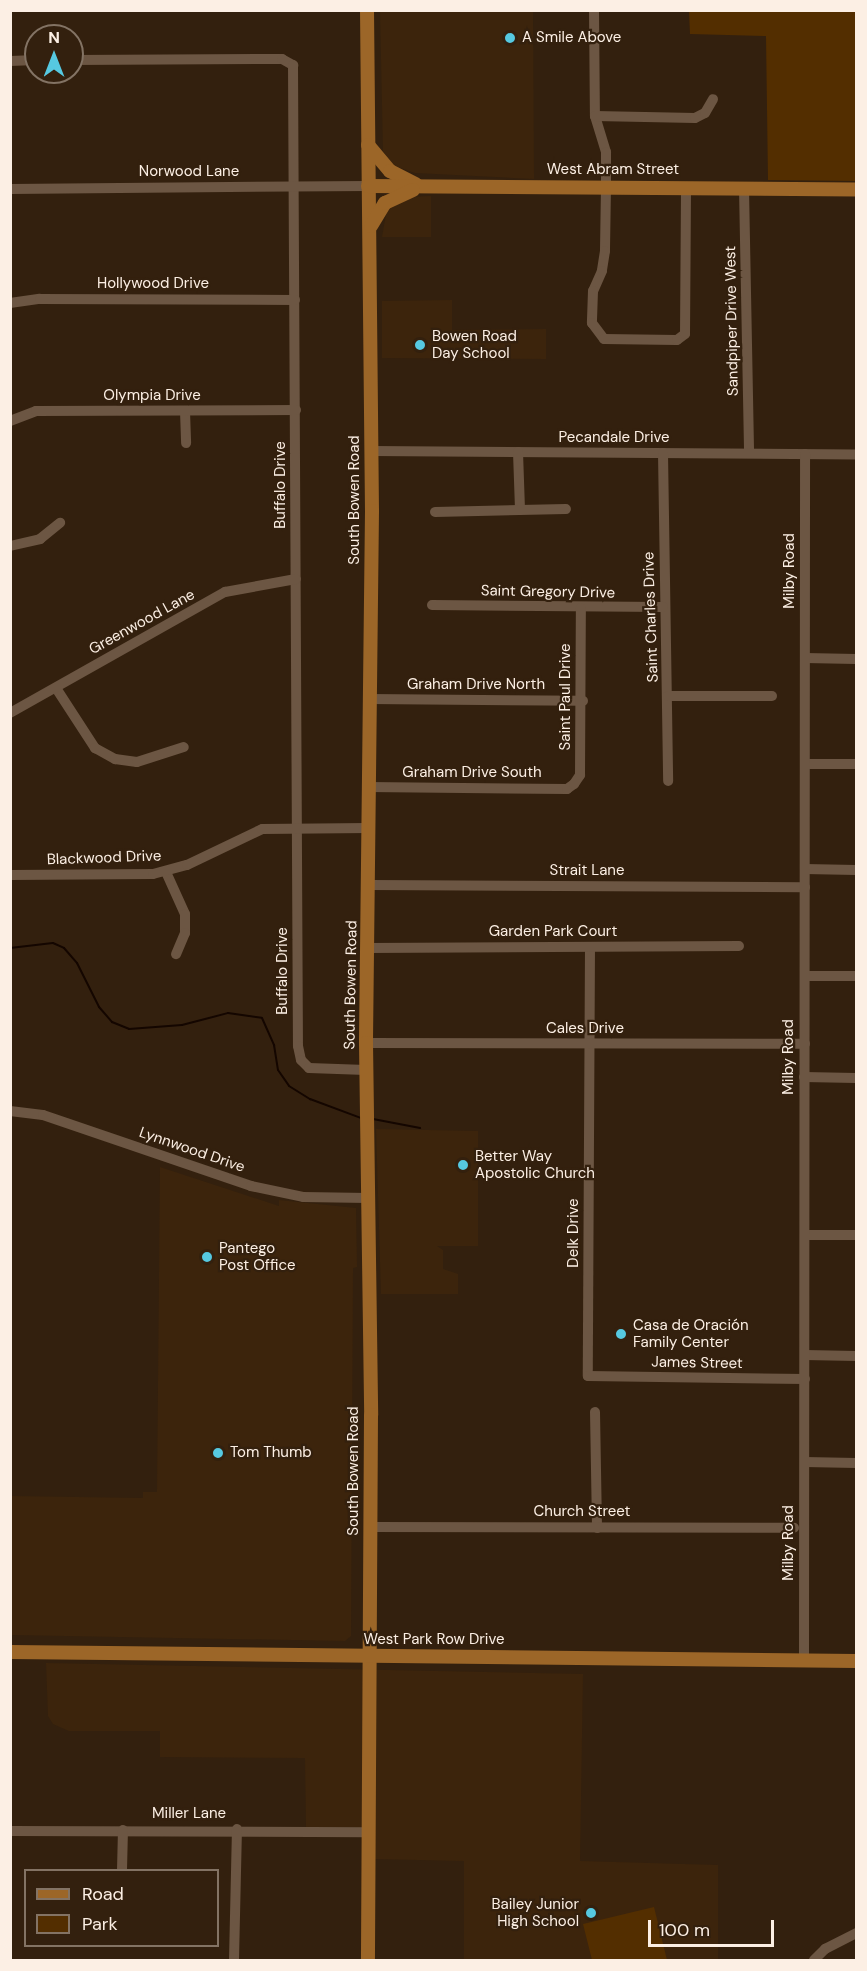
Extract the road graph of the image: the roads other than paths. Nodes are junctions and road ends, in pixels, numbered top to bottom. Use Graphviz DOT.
graph roads {
  1 [pos="367,10"];
  2 [pos="594,10"];
  3 [pos="84,60"];
  4 [pos="713,99"];
  5 [pos="595,117"];
  6 [pos="368,145"];
  7 [pos="296,186"];
  8 [pos="368,186"];
  9 [pos="606,186"];
  10 [pos="424,187"];
  11 [pos="686,187"];
  12 [pos="744,188"];
  13 [pos="10,189"];
  14 [pos="856,189"];
  15 [pos="369,230"];
  16 [pos="295,300"];
  17 [pos="10,303"];
  18 [pos="296,410"];
  19 [pos="185,411"];
  20 [pos="10,421"];
  21 [pos="186,443"];
  22 [pos="372,452"];
  23 [pos="518,452"];
  24 [pos="663,453"];
  25 [pos="749,453"];
  26 [pos="805,454"];
  27 [pos="856,454"];
  28 [pos="566,509"];
  29 [pos="520,510"];
  30 [pos="435,512"];
  31 [pos="60,523"];
  32 [pos="10,546"];
  33 [pos="296,579"];
  34 [pos="432,605"];
  35 [pos="581,608"];
  36 [pos="663,608"];
  37 [pos="805,658"];
  38 [pos="856,659"];
  39 [pos="56,688"];
  40 [pos="668,696"];
  41 [pos="772,696"];
  42 [pos="369,699"];
  43 [pos="583,701"];
  44 [pos="10,713"];
  45 [pos="184,747"];
  46 [pos="805,764"];
  47 [pos="856,764"];
  48 [pos="668,781"];
  49 [pos="574,784"];
  50 [pos="368,787"];
  51 [pos="297,828"];
  52 [pos="369,828"];
  53 [pos="805,869"];
  54 [pos="856,870"];
  55 [pos="166,872"];
  56 [pos="10,875"];
  57 [pos="370,885"];
  58 [pos="805,886"];
  59 [pos="739,946"];
  60 [pos="590,947"];
  61 [pos="368,948"];
  62 [pos="176,954"];
  63 [pos="805,976"];
  64 [pos="856,976"];
  65 [pos="366,1043"];
  66 [pos="590,1044"];
  67 [pos="805,1044"];
  68 [pos="366,1070"];
  69 [pos="804,1077"];
  70 [pos="856,1078"];
  71 [pos="10,1111"];
  72 [pos="368,1198"];
  73 [pos="804,1235"];
  74 [pos="856,1235"];
  75 [pos="804,1355"];
  76 [pos="856,1356"];
  77 [pos="588,1376"];
  78 [pos="804,1379"];
  79 [pos="595,1412"];
  80 [pos="804,1462"];
  81 [pos="856,1463"];
  82 [pos="370,1527"];
  83 [pos="597,1528"];
  84 [pos="794,1528"];
  85 [pos="10,1652"];
  86 [pos="367,1656"];
  87 [pos="804,1661"];
  88 [pos="856,1661"];
  89 [pos="237,1829"];
  90 [pos="123,1830"];
  91 [pos="10,1831"];
  92 [pos="368,1832"];
  93 [pos="122,1869"];
  94 [pos="856,1933"];
  95 [pos="234,1960"];
  96 [pos="368,1960"];
  97 [pos="814,1960"];
  1 -- 6 [label="main road, South Bowen Road"];
  2 -- 5 [label="street"];
  3 -- 7 [label="street, Buffalo Drive"];
  4 -- 5 [label="street"];
  5 -- 9 [label="street"];
  6 -- 8 [label="main road, South Bowen Road"];
  6 -- 10 [label="main road"];
  7 -- 8 [label="street, Norwood Lane"];
  7 -- 13 [label="street, Norwood Lane"];
  7 -- 16 [label="street, Buffalo Drive"];
  8 -- 10 [label="main road, West Abram Street"];
  8 -- 15 [label="main road, South Bowen Road"];
  9 -- 10 [label="main road, West Abram Street"];
  9 -- 11 [label="main road, West Abram Street"];
  9 -- 11 [label="street"];
  10 -- 15 [label="main road"];
  11 -- 12 [label="main road, West Abram Street"];
  12 -- 14 [label="main road, West Abram Street"];
  12 -- 25 [label="street, Sandpiper Drive West"];
  15 -- 22 [label="main road, South Bowen Road"];
  16 -- 17 [label="street, Hollywood Drive"];
  16 -- 18 [label="street, Buffalo Drive"];
  18 -- 19 [label="street, Olympia Drive"];
  18 -- 33 [label="street, Buffalo Drive"];
  19 -- 20 [label="street, Olympia Drive"];
  19 -- 21 [label="street"];
  22 -- 23 [label="street, Pecandale Drive"];
  22 -- 42 [label="main road, South Bowen Road"];
  23 -- 24 [label="street, Pecandale Drive"];
  23 -- 29 [label="street"];
  24 -- 25 [label="street, Pecandale Drive"];
  24 -- 36 [label="street, Saint Charles Drive"];
  25 -- 26 [label="street, Pecandale Drive"];
  26 -- 27 [label="street, Pecandale Drive"];
  26 -- 37 [label="street, Milby Road"];
  28 -- 29 [label="street"];
  29 -- 30 [label="street"];
  31 -- 32 [label="street"];
  33 -- 39 [label="street, Greenwood Lane"];
  33 -- 51 [label="street, Buffalo Drive"];
  34 -- 35 [label="street, Saint Gregory Drive"];
  35 -- 36 [label="street, Saint Gregory Drive"];
  35 -- 43 [label="street, Saint Paul Drive"];
  36 -- 40 [label="street, Saint Charles Drive"];
  37 -- 38 [label="street"];
  37 -- 46 [label="street, Milby Road"];
  39 -- 44 [label="street, Greenwood Lane"];
  39 -- 45 [label="street"];
  40 -- 41 [label="street"];
  40 -- 48 [label="street, Saint Charles Drive"];
  42 -- 43 [label="street, Graham Drive North"];
  42 -- 50 [label="main road, South Bowen Road"];
  43 -- 49 [label="street, Saint Paul Drive"];
  46 -- 47 [label="street"];
  46 -- 53 [label="street, Milby Road"];
  49 -- 50 [label="street, Graham Drive South"];
  50 -- 52 [label="main road, South Bowen Road"];
  51 -- 52 [label="street, Blackwood Drive"];
  51 -- 55 [label="street, Blackwood Drive"];
  51 -- 68 [label="street, Buffalo Drive"];
  52 -- 57 [label="main road, South Bowen Road"];
  53 -- 54 [label="street"];
  53 -- 58 [label="street, Milby Road"];
  55 -- 56 [label="street, Blackwood Drive"];
  55 -- 62 [label="street"];
  57 -- 58 [label="street, Strait Lane"];
  57 -- 61 [label="main road, South Bowen Road"];
  58 -- 63 [label="street, Milby Road"];
  59 -- 60 [label="street, Garden Park Court"];
  60 -- 61 [label="street, Garden Park Court"];
  60 -- 66 [label="street, Delk Drive"];
  61 -- 65 [label="main road, South Bowen Road"];
  63 -- 64 [label="street"];
  63 -- 67 [label="street, Milby Road"];
  65 -- 66 [label="street, Cales Drive"];
  65 -- 68 [label="main road, South Bowen Road"];
  66 -- 67 [label="street, Cales Drive"];
  66 -- 77 [label="street, Delk Drive"];
  67 -- 69 [label="street, Milby Road"];
  68 -- 72 [label="main road, South Bowen Road"];
  69 -- 70 [label="street"];
  69 -- 73 [label="street, Milby Road"];
  71 -- 72 [label="street, Lynnwood Drive"];
  72 -- 82 [label="main road, South Bowen Road"];
  73 -- 74 [label="street"];
  73 -- 75 [label="street, Milby Road"];
  75 -- 76 [label="street"];
  75 -- 78 [label="street, Milby Road"];
  77 -- 78 [label="street, James Street"];
  78 -- 80 [label="street, Milby Road"];
  79 -- 83 [label="street"];
  80 -- 81 [label="street"];
  80 -- 87 [label="street, Milby Road"];
  82 -- 83 [label="street, Church Street"];
  82 -- 86 [label="main road, South Bowen Road"];
  83 -- 84 [label="street, Church Street"];
  85 -- 86 [label="main road, West Park Row Drive"];
  86 -- 87 [label="main road, West Park Row Drive"];
  86 -- 92 [label="main road, South Bowen Road"];
  87 -- 88 [label="main road, West Park Row Drive"];
  89 -- 90 [label="street, Miller Lane"];
  89 -- 92 [label="street, Miller Lane"];
  89 -- 95 [label="street"];
  90 -- 91 [label="street, Miller Lane"];
  90 -- 93 [label="street"];
  92 -- 96 [label="main road, South Bowen Road"];
  94 -- 97 [label="street"];
}
